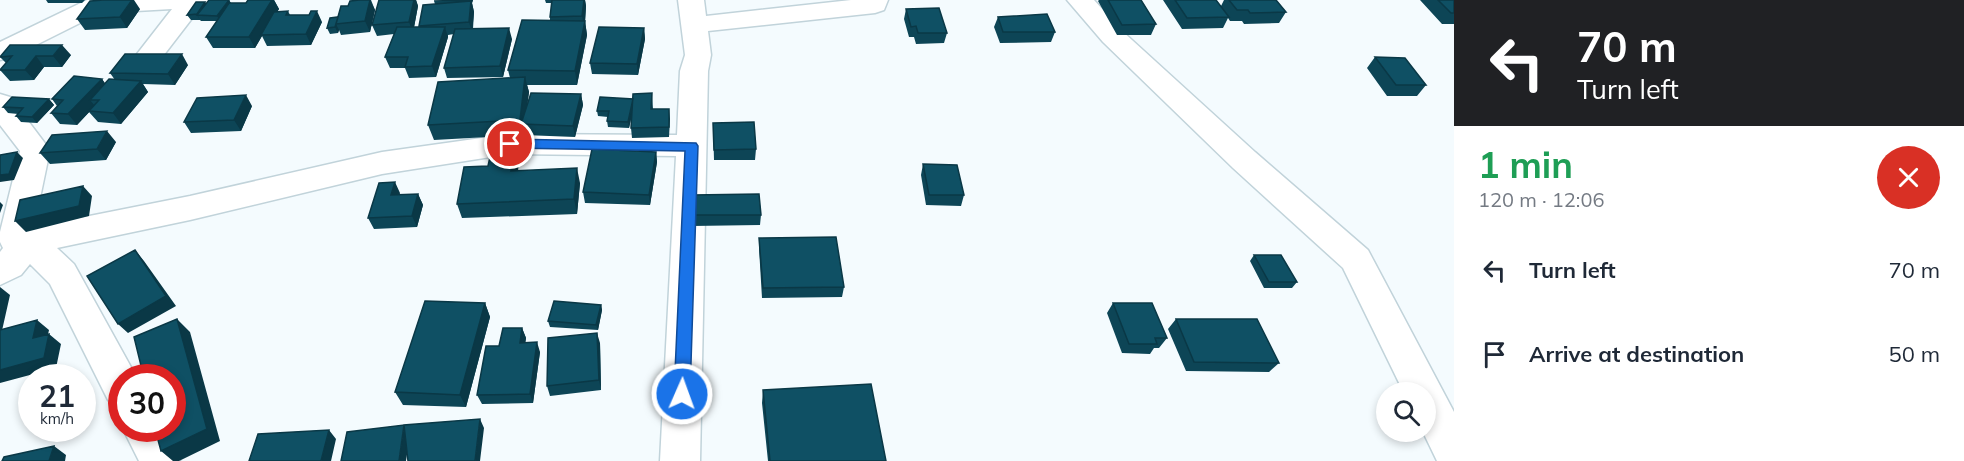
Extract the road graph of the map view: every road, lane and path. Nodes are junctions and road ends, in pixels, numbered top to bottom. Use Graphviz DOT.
graph roads {
  1 [pos="202,0"];
  2 [pos="875,0"];
  3 [pos="1080,0"];
  4 [pos="192,1"];
  5 [pos="101,3"];
  6 [pos="693,12"];
  7 [pos="0,52"];
  8 [pos="150,54"];
  9 [pos="0,104"];
  10 [pos="692,146"];
  11 [pos="28,241"];
  12 [pos="0,271"];
  13 [pos="109,364"];
  14 [pos="1418,382"];
  15 [pos="1436,418"];
  16 [pos="150,442"];
  17 [pos="1454,453"];
  18 [pos="160,461"];
  19 [pos="680,461"];
  1 -- 4 [label="street"];
  2 -- 6 [label="street"];
  3 -- 14 [label="street"];
  4 -- 5 [label="street"];
  4 -- 8 [label="street"];
  5 -- 7 [label="street"];
  6 -- 10 [label="street"];
  9 -- 11 [label="street"];
  10 -- 11 [label="street"];
  10 -- 19 [label="street"];
  11 -- 12 [label="street"];
  11 -- 13 [label="street"];
  15 -- 17 [label="street"];
  16 -- 18 [label="street"];
}
